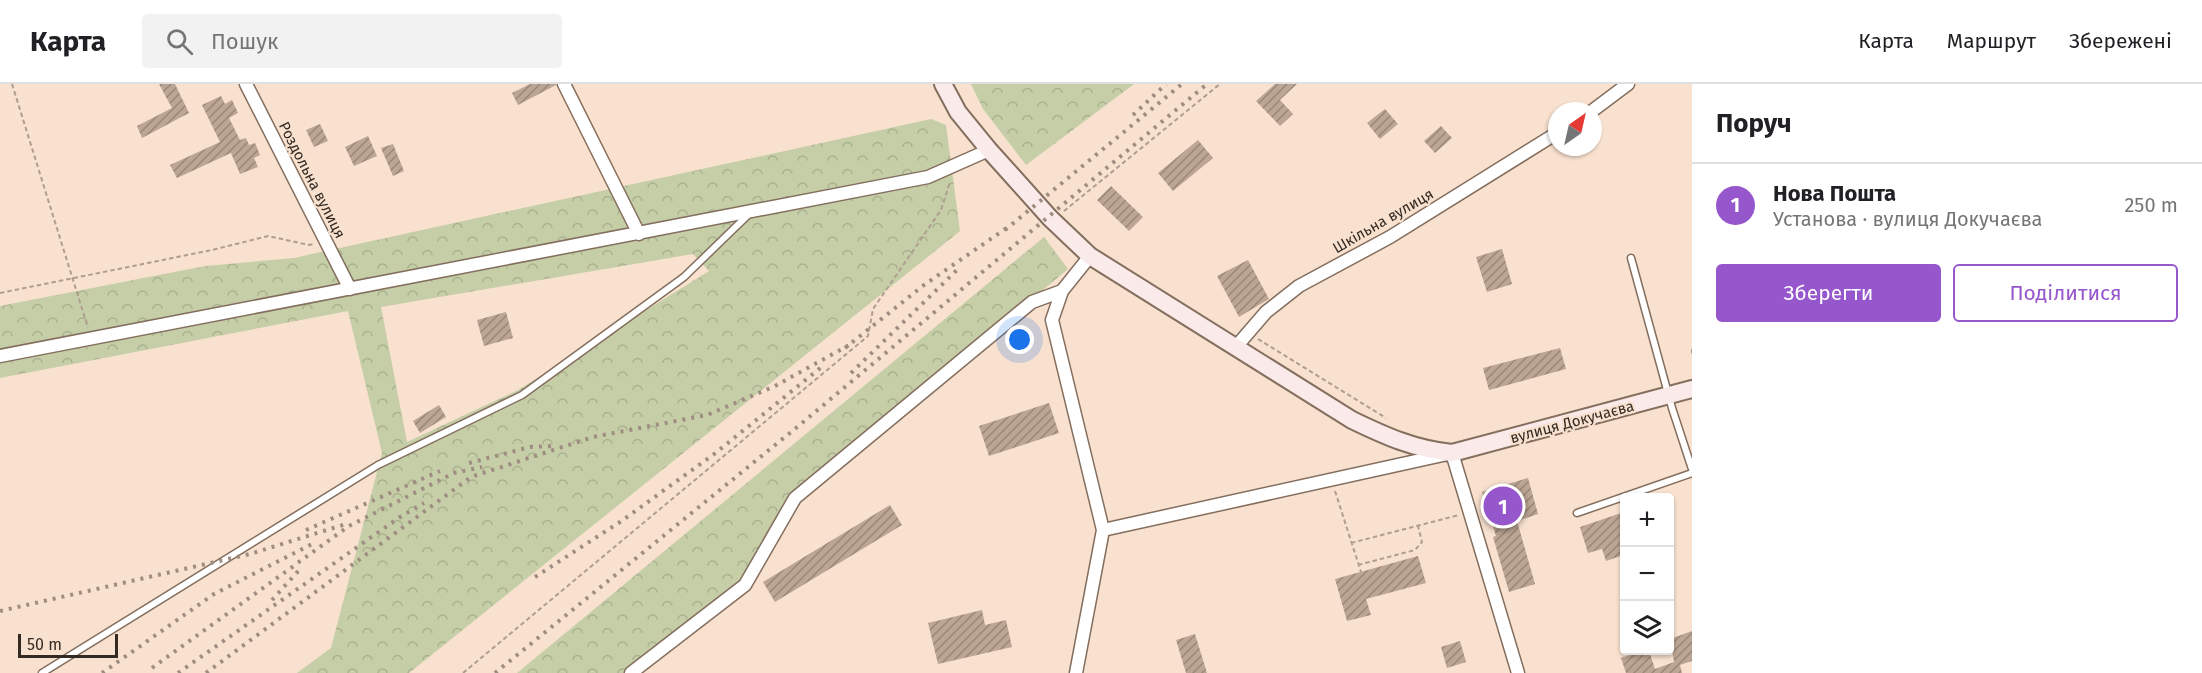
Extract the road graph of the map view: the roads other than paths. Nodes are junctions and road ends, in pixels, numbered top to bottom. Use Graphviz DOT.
graph roads {
  1 [pos="246,84"];
  2 [pos="564,84"];
  3 [pos="943,84"];
  4 [pos="1628,84"];
  5 [pos="1602,104"];
  6 [pos="1548,139"];
  7 [pos="989,150"];
  8 [pos="750,213"];
  9 [pos="639,234"];
  10 [pos="1090,256"];
  11 [pos="1631,258"];
  12 [pos="350,289"];
  13 [pos="1062,291"];
  14 [pos="1235,348"];
  15 [pos="0,356"];
  16 [pos="1692,389"];
  17 [pos="1669,397"];
  18 [pos="1452,453"];
  19 [pos="1692,471"];
  20 [pos="1577,513"];
  21 [pos="1103,530"];
  22 [pos="42,673"];
  23 [pos="631,673"];
  24 [pos="1076,673"];
  25 [pos="1518,673"];
  1 -- 12 [label="street, Роздольна вулиця"];
  2 -- 9 [label="street"];
  3 -- 7 [label="street"];
  4 -- 5 [label="street"];
  6 -- 14 [label="street, Шкільна вулиця"];
  7 -- 8 [label="street"];
  7 -- 10 [label="street"];
  8 -- 9 [label="street"];
  8 -- 22 [label="lane"];
  9 -- 12 [label="street"];
  10 -- 13 [label="street"];
  10 -- 14 [label="street"];
  11 -- 17 [label="lane"];
  12 -- 15 [label="street"];
  13 -- 21 [label="street"];
  13 -- 23 [label="street"];
  14 -- 18 [label="street"];
  16 -- 17 [label="street, вулиця Докучаєва"];
  17 -- 18 [label="street, вулиця Докучаєва"];
  17 -- 19 [label="lane"];
  18 -- 21 [label="street"];
  18 -- 25 [label="street"];
  19 -- 20 [label="lane"];
  21 -- 24 [label="street"];
}
